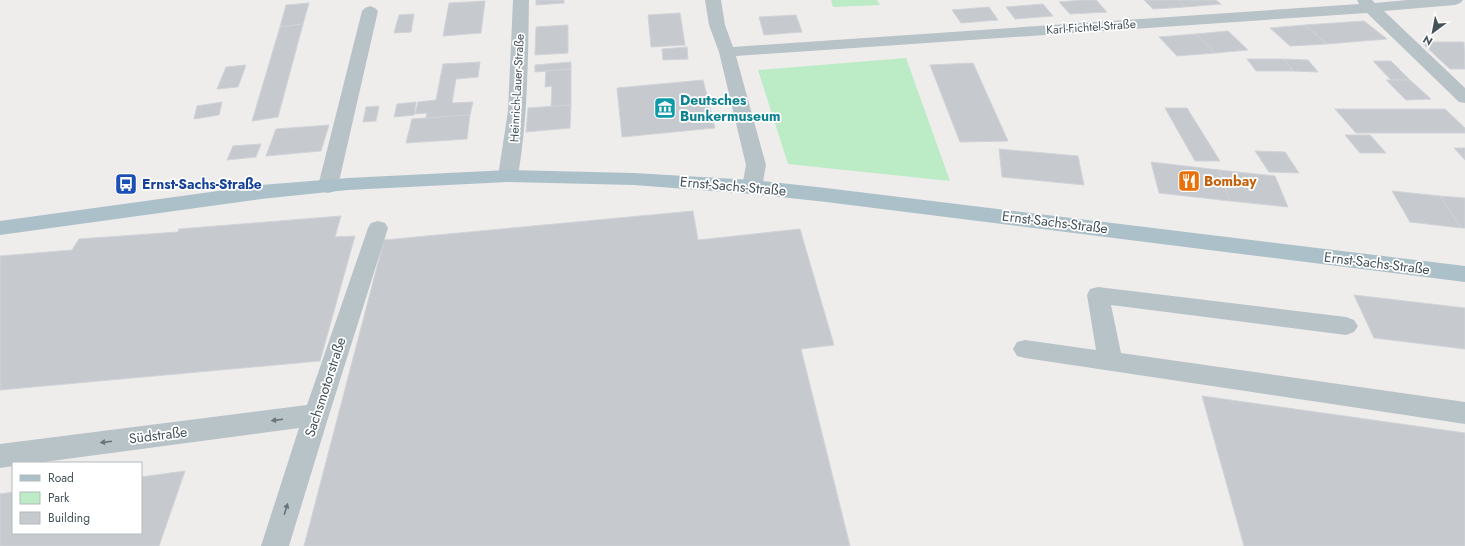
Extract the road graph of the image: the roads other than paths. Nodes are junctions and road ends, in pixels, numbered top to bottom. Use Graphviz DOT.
graph roads {
  1 [pos="521,0"];
  2 [pos="713,0"];
  3 [pos="1456,0"];
  4 [pos="1367,4"];
  5 [pos="370,11"];
  6 [pos="727,52"];
  7 [pos="1465,98"];
  8 [pos="508,176"];
  9 [pos="328,186"];
  10 [pos="752,187"];
  11 [pos="0,228"];
  12 [pos="378,228"];
  13 [pos="1465,274"];
  14 [pos="1346,326"];
  15 [pos="1025,349"];
  16 [pos="1110,361"];
  17 [pos="1465,412"];
  18 [pos="316,415"];
  19 [pos="0,456"];
  20 [pos="275,546"];
  1 -- 8 [label="street, Heinrich-Lauer-Straße"];
  2 -- 6 [label="street"];
  3 -- 4 [label="street, Karl-Fichtel-Straße"];
  4 -- 6 [label="street, Karl-Fichtel-Straße"];
  4 -- 7 [label="street"];
  5 -- 9 [label="street"];
  6 -- 10 [label="street"];
  8 -- 9 [label="main road, Ernst-Sachs-Straße"];
  8 -- 10 [label="main road, Ernst-Sachs-Straße"];
  9 -- 11 [label="main road, Ernst-Sachs-Straße"];
  10 -- 13 [label="main road, Ernst-Sachs-Straße"];
  12 -- 18 [label="street, Sachsmotorstraße"];
  14 -- 16 [label="street"];
  15 -- 16 [label="street"];
  16 -- 17 [label="street"];
  18 -- 19 [label="street, Südstraße, one-way"];
  20 -- 18 [label="street, Sachsmotorstraße, one-way"];
}
